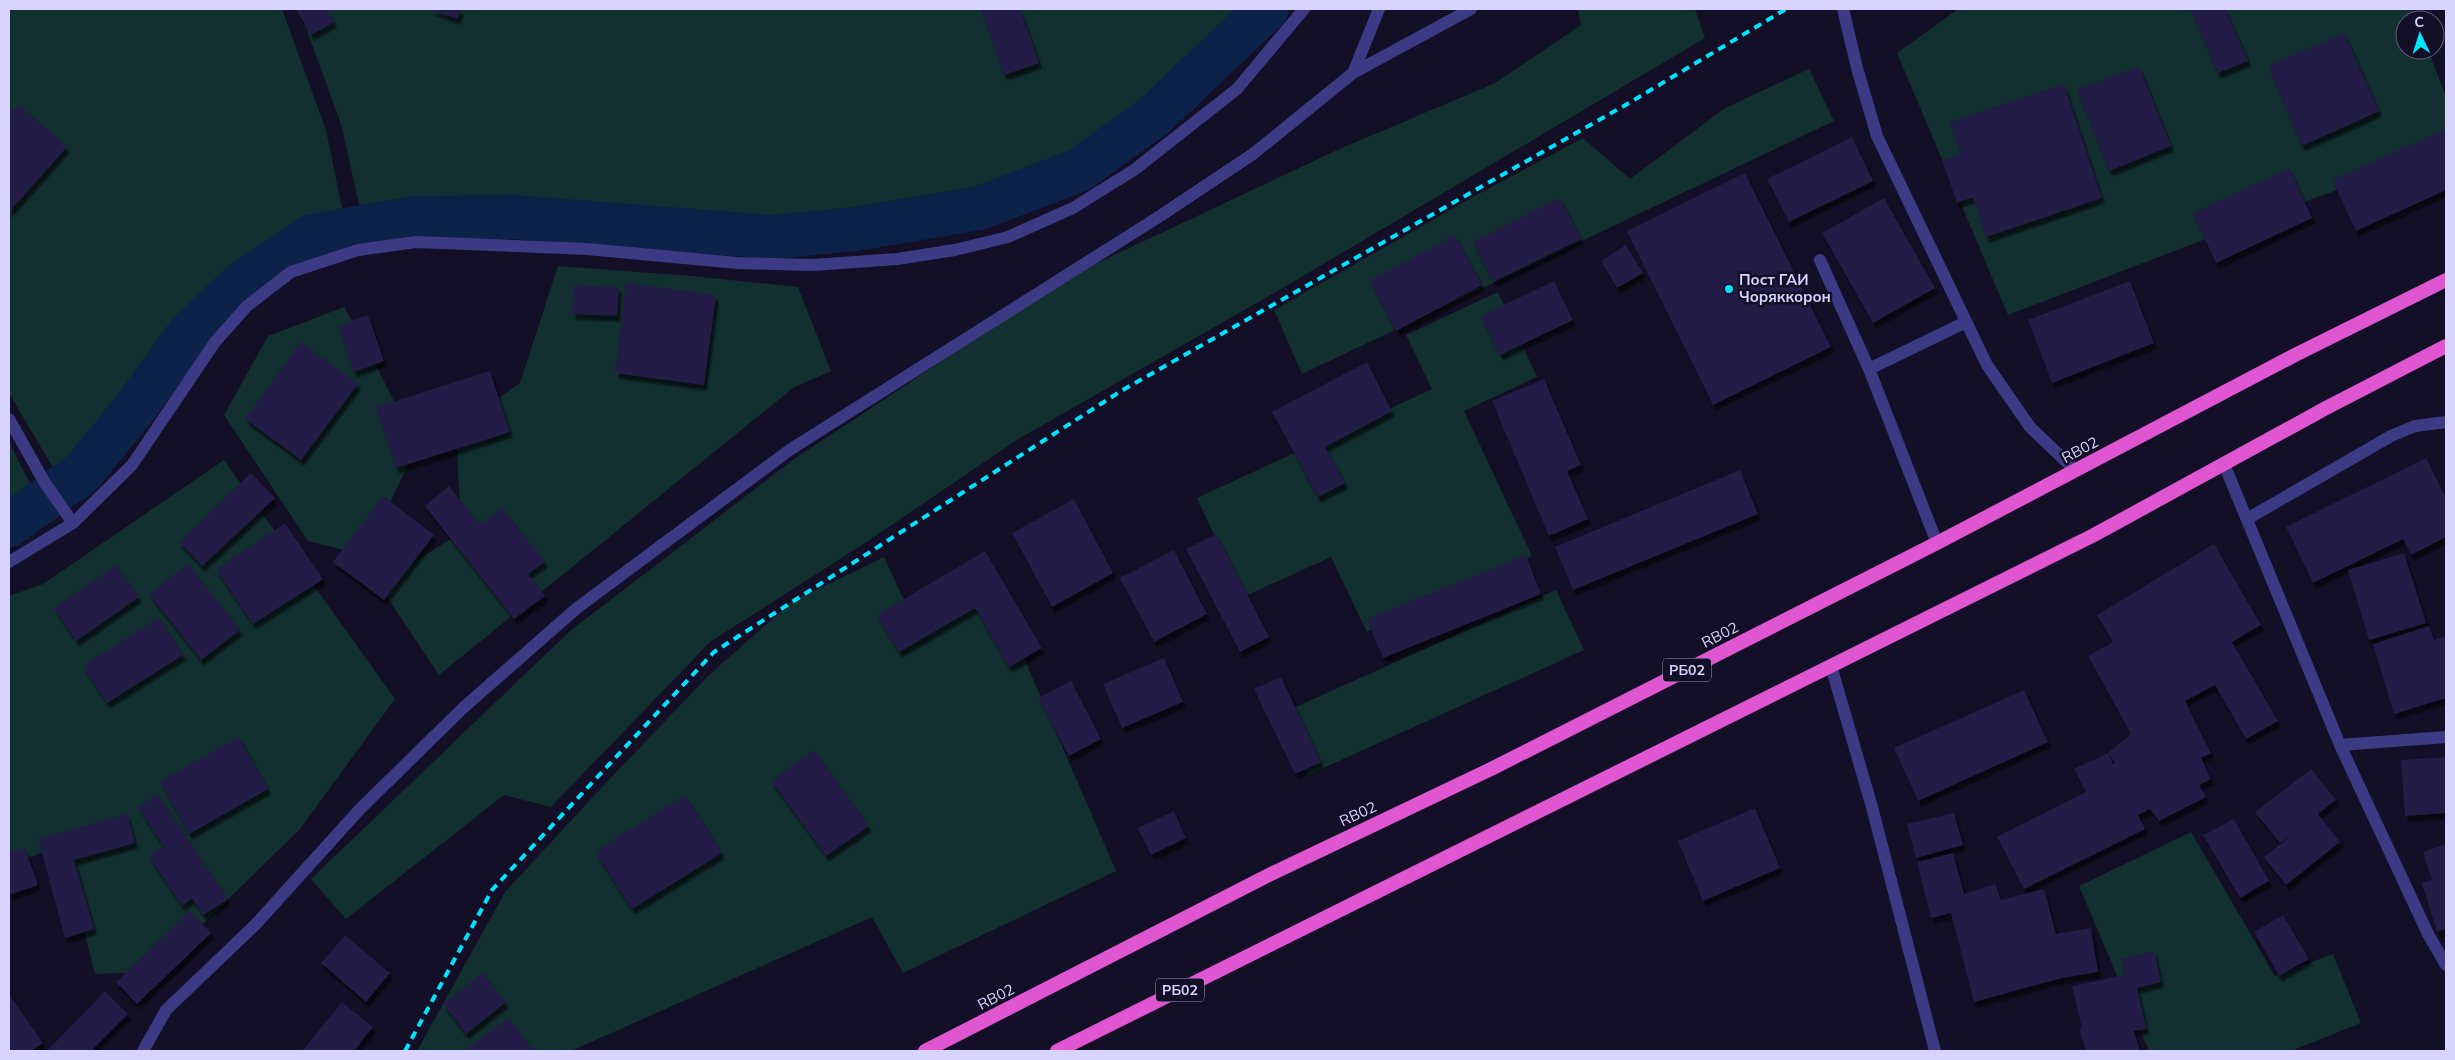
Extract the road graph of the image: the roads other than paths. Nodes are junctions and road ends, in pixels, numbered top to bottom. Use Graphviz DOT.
graph roads {
  1 [pos="1304,9"];
  2 [pos="1379,9"];
  3 [pos="1471,9"];
  4 [pos="1843,9"];
  5 [pos="1353,73"];
  6 [pos="1820,260"];
  7 [pos="2446,280"];
  8 [pos="1966,322"];
  9 [pos="2446,346"];
  10 [pos="1869,369"];
  11 [pos="9,419"];
  12 [pos="2446,422"];
  13 [pos="2224,464"];
  14 [pos="2076,471"];
  15 [pos="2247,519"];
  16 [pos="73,523"];
  17 [pos="1937,543"];
  18 [pos="9,562"];
  19 [pos="1832,666"];
  20 [pos="2446,737"];
  21 [pos="2340,745"];
  22 [pos="2446,965"];
  23 [pos="143,1051"];
  24 [pos="925,1051"];
  25 [pos="1056,1051"];
  26 [pos="1935,1051"];
  1 -- 16 [label="street"];
  2 -- 5 [label="street"];
  3 -- 5 [label="street"];
  4 -- 8 [label="street"];
  5 -- 23 [label="street"];
  6 -- 10 [label="street"];
  7 -- 14 [label="highway, RB02 / РБ02"];
  8 -- 10 [label="street"];
  8 -- 14 [label="street"];
  9 -- 13 [label="highway, РБ02"];
  10 -- 17 [label="street"];
  11 -- 16 [label="street"];
  12 -- 15 [label="street"];
  13 -- 15 [label="street"];
  13 -- 19 [label="highway, РБ02"];
  14 -- 17 [label="highway, RB02 / РБ02"];
  15 -- 21 [label="street"];
  16 -- 18 [label="street"];
  17 -- 24 [label="highway, RB02 / РБ02"];
  19 -- 25 [label="highway, РБ02"];
  19 -- 26 [label="street"];
  20 -- 21 [label="street"];
  21 -- 22 [label="street"];
}
